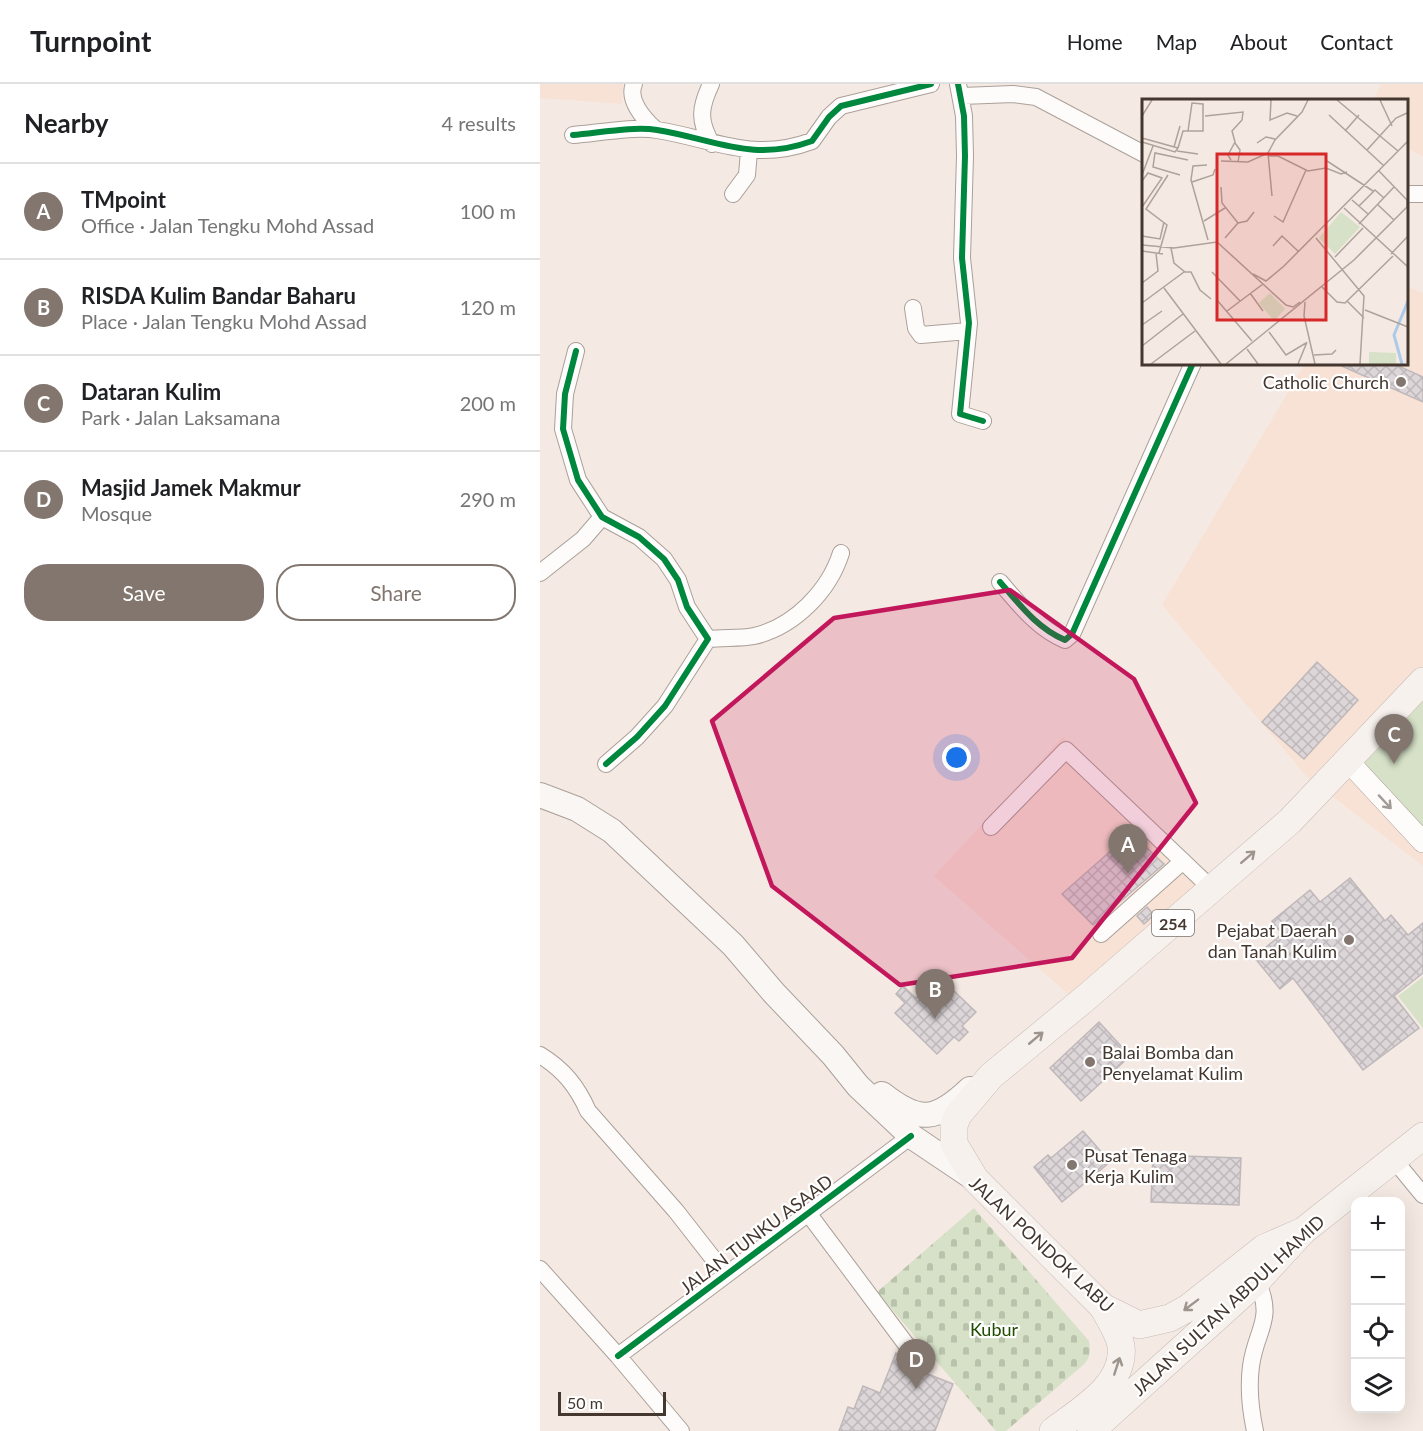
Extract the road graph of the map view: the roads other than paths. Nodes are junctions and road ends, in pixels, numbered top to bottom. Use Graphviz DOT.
graph roads {
  1 [pos="634,84"];
  2 [pos="711,84"];
  3 [pos="931,84"];
  4 [pos="960,90"];
  5 [pos="655,129"];
  6 [pos="573,135"];
  7 [pos="712,144"];
  8 [pos="749,151"];
  9 [pos="1142,153"];
  10 [pos="734,194"];
  11 [pos="913,308"];
  12 [pos="968,331"];
  13 [pos="576,351"];
  14 [pos="1193,364"];
  15 [pos="983,421"];
  16 [pos="602,517"];
  17 [pos="841,553"];
  18 [pos="540,573"];
  19 [pos="1000,582"];
  20 [pos="708,639"];
  21 [pos="1423,681"];
  22 [pos="1348,762"];
  23 [pos="606,764"];
  24 [pos="540,795"];
  25 [pos="991,827"];
  26 [pos="1423,842"];
  27 [pos="1182,861"];
  28 [pos="1212,889"];
  29 [pos="1101,934"];
  30 [pos="540,1055"];
  31 [pos="833,1055"];
  32 [pos="991,1076"];
  33 [pos="911,1136"];
  34 [pos="1423,1136"];
  35 [pos="1395,1161"];
  36 [pos="975,1179"];
  37 [pos="1423,1195"];
  38 [pos="808,1213"];
  39 [pos="1303,1231"];
  40 [pos="540,1269"];
  41 [pos="726,1275"];
  42 [pos="1257,1281"];
  43 [pos="1103,1307"];
  44 [pos="618,1356"];
  45 [pos="917,1359"];
  46 [pos="681,1431"];
  47 [pos="1053,1431"];
  48 [pos="1091,1431"];
  49 [pos="1255,1431"];
  1 -- 5 [label="street"];
  2 -- 7 [label="street"];
  3 -- 8 [label="street"];
  4 -- 9 [label="street"];
  4 -- 12 [label="street"];
  5 -- 6 [label="street"];
  5 -- 7 [label="street"];
  7 -- 8 [label="street"];
  8 -- 10 [label="street"];
  11 -- 12 [label="street"];
  12 -- 15 [label="street"];
  13 -- 16 [label="street"];
  14 -- 19 [label="street"];
  16 -- 18 [label="street"];
  16 -- 20 [label="street"];
  17 -- 20 [label="street"];
  20 -- 23 [label="street"];
  21 -- 22 [label="main road, 254"];
  22 -- 26 [label="street, one-way"];
  28 -- 22 [label="main road, 254, one-way"];
  24 -- 31 [label="main road"];
  25 -- 27 [label="street"];
  27 -- 28 [label="street"];
  27 -- 29 [label="street"];
  32 -- 28 [label="main road, 254, one-way"];
  30 -- 41 [label="street"];
  31 -- 32 [label="main road"];
  31 -- 33 [label="main road, JALAN PONDOK LABU"];
  32 -- 36 [label="main road, 254"];
  33 -- 36 [label="main road, JALAN PONDOK LABU"];
  33 -- 38 [label="street, JALAN TUNKU ASAAD"];
  34 -- 35 [label="main road, JALAN SULTAN ABDUL HAMID"];
  35 -- 37 [label="street"];
  35 -- 39 [label="main road, JALAN SULTAN ABDUL HAMID"];
  36 -- 43 [label="main road, JALAN PONDOK LABU / 254"];
  38 -- 41 [label="street, JALAN TUNKU ASAAD"];
  38 -- 45 [label="street"];
  39 -- 42 [label="main road, JALAN SULTAN ABDUL HAMID"];
  39 -- 43 [label="main road, JALAN PONDOK LABU, one-way"];
  40 -- 44 [label="street"];
  41 -- 44 [label="street, JALAN TUNKU ASAAD"];
  42 -- 48 [label="main road, JALAN SULTAN ABDUL HAMID"];
  42 -- 49 [label="street"];
  47 -- 43 [label="main road, JALAN SULTAN ABDUL HAMID / 254, one-way"];
  44 -- 46 [label="street"];
}
